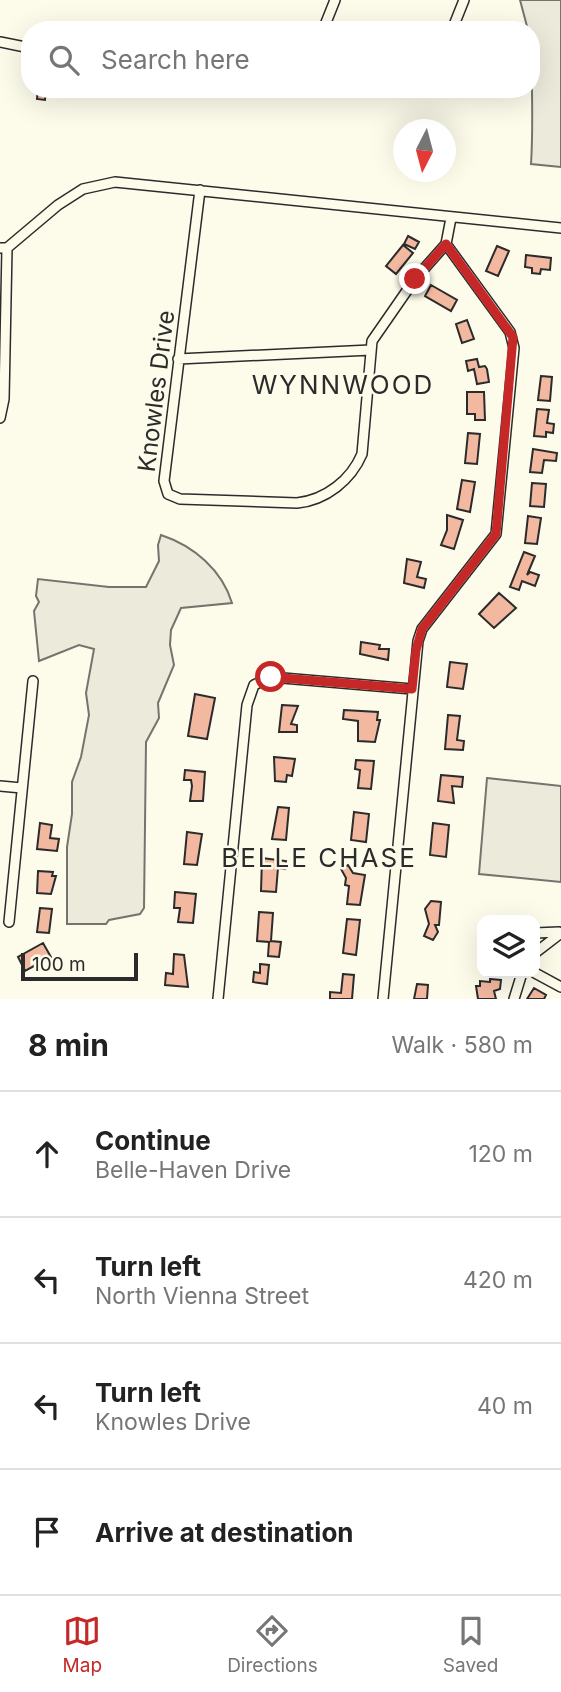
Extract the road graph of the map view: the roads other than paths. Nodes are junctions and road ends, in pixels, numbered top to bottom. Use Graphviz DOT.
graph roads {
  1 [pos="335,0"];
  2 [pos="464,0"];
  3 [pos="327,21"];
  4 [pos="456,21"];
  5 [pos="0,42"];
  6 [pos="21,46"];
  7 [pos="200,190"];
  8 [pos="451,218"];
  9 [pos="561,228"];
  10 [pos="446,244"];
  11 [pos="4,248"];
  12 [pos="371,350"];
  13 [pos="178,359"];
  14 [pos="0,418"];
  15 [pos="33,681"];
  16 [pos="412,689"];
  17 [pos="0,786"];
  18 [pos="22,788"];
  19 [pos="9,922"];
  20 [pos="540,933"];
  21 [pos="561,933"];
  22 [pos="540,949"];
  23 [pos="540,976"];
  24 [pos="520,978"];
  25 [pos="561,987"];
  26 [pos="218,999"];
  27 [pos="383,999"];
  28 [pos="514,999"];
  1 -- 3 [label="street"];
  2 -- 4 [label="street"];
  5 -- 6 [label="street"];
  7 -- 8 [label="street"];
  7 -- 11 [label="street"];
  7 -- 13 [label="street, Knowles Drive"];
  8 -- 9 [label="street"];
  8 -- 10 [label="street, Knowles Drive"];
  10 -- 12 [label="street, Knowles Drive"];
  10 -- 16 [label="street"];
  11 -- 14 [label="street"];
  12 -- 13 [label="street"];
  12 -- 13 [label="street, Knowles Drive"];
  15 -- 18 [label="street"];
  16 -- 26 [label="street"];
  16 -- 27 [label="street"];
  17 -- 18 [label="street"];
  18 -- 19 [label="street"];
  20 -- 21 [label="street"];
  21 -- 22 [label="street"];
  23 -- 25 [label="street"];
  24 -- 28 [label="street"];
}
